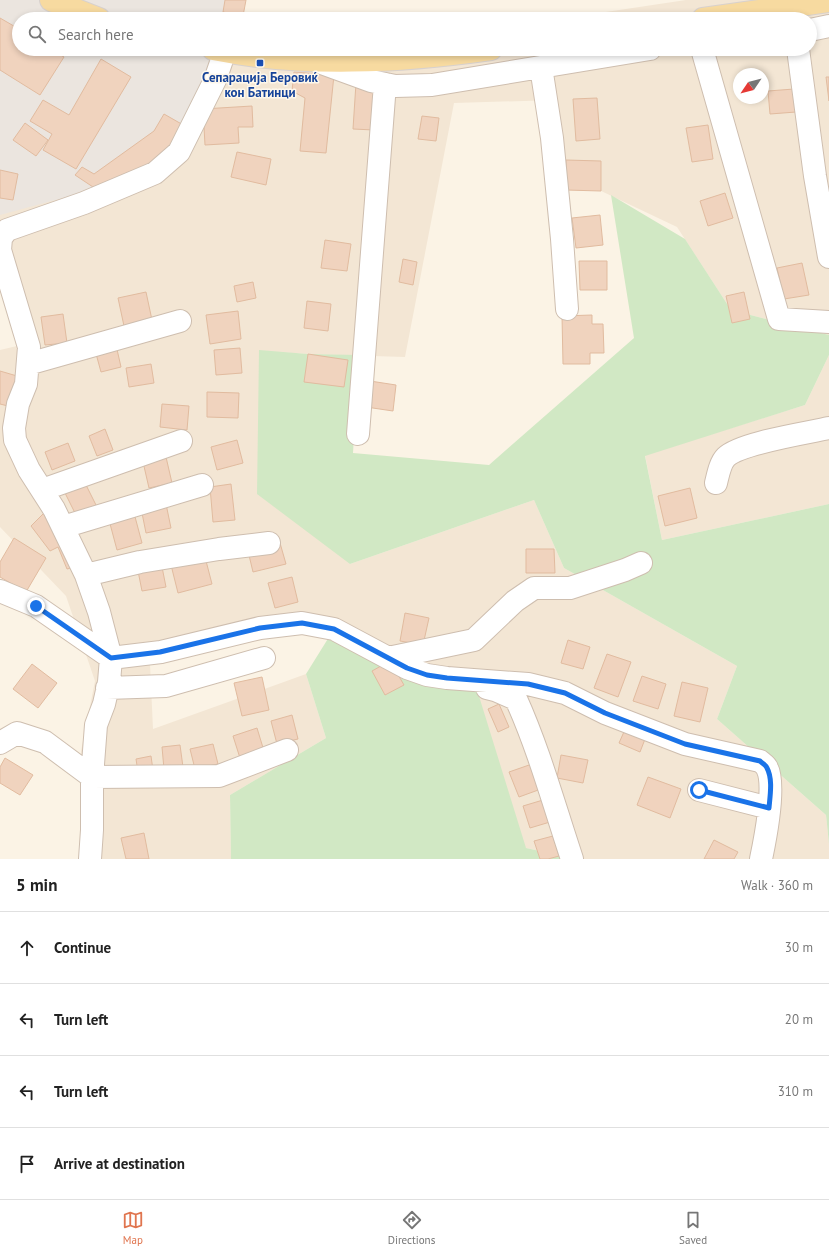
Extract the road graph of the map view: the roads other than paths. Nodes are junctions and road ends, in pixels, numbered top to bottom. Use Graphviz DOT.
graph roads {
  1 [pos="51,0"];
  2 [pos="829,0"];
  3 [pos="81,12"];
  4 [pos="749,12"];
  5 [pos="829,26"];
  6 [pos="817,29"];
  7 [pos="218,56"];
  8 [pos="272,56"];
  9 [pos="426,56"];
  10 [pos="608,56"];
  11 [pos="704,56"];
  12 [pos="799,56"];
  13 [pos="316,61"];
  14 [pos="541,67"];
  15 [pos="384,84"];
  16 [pos="0,250"];
  17 [pos="829,257"];
  18 [pos="567,309"];
  19 [pos="180,321"];
  20 [pos="829,322"];
  21 [pos="28,364"];
  22 [pos="7,424"];
  23 [pos="829,428"];
  24 [pos="358,434"];
  25 [pos="181,441"];
  26 [pos="716,483"];
  27 [pos="202,485"];
  28 [pos="42,490"];
  29 [pos="63,527"];
  30 [pos="269,543"];
  31 [pos="642,563"];
  32 [pos="86,575"];
  33 [pos="0,591"];
  34 [pos="111,658"];
  35 [pos="264,658"];
  36 [pos="388,658"];
  37 [pos="447,678"];
  38 [pos="107,688"];
  39 [pos="0,743"];
  40 [pos="288,750"];
  41 [pos="92,777"];
  42 [pos="699,790"];
  43 [pos="769,808"];
  44 [pos="90,859"];
  45 [pos="572,859"];
  46 [pos="761,859"];
  1 -- 3 [label="main road"];
  2 -- 4 [label="main road"];
  5 -- 6 [label="lane"];
  7 -- 16 [label="lane"];
  8 -- 13 [label="main road"];
  9 -- 13 [label="main road"];
  10 -- 14 [label="lane"];
  11 -- 20 [label="lane"];
  12 -- 17 [label="lane"];
  13 -- 15 [label="lane"];
  14 -- 15 [label="lane"];
  14 -- 18 [label="lane"];
  15 -- 24 [label="lane"];
  16 -- 21 [label="lane"];
  19 -- 21 [label="lane"];
  21 -- 22 [label="lane"];
  22 -- 28 [label="lane"];
  23 -- 26 [label="lane"];
  25 -- 28 [label="lane"];
  27 -- 29 [label="lane"];
  28 -- 29 [label="lane"];
  29 -- 32 [label="lane"];
  30 -- 32 [label="lane"];
  31 -- 36 [label="lane"];
  32 -- 34 [label="lane"];
  33 -- 34 [label="lane"];
  34 -- 36 [label="lane"];
  34 -- 38 [label="lane"];
  35 -- 38 [label="lane"];
  36 -- 37 [label="lane"];
  37 -- 43 [label="lane"];
  37 -- 45 [label="lane"];
  38 -- 41 [label="lane"];
  39 -- 41 [label="lane"];
  40 -- 41 [label="lane"];
  41 -- 44 [label="lane"];
  42 -- 43 [label="lane"];
  43 -- 46 [label="lane"];
}
